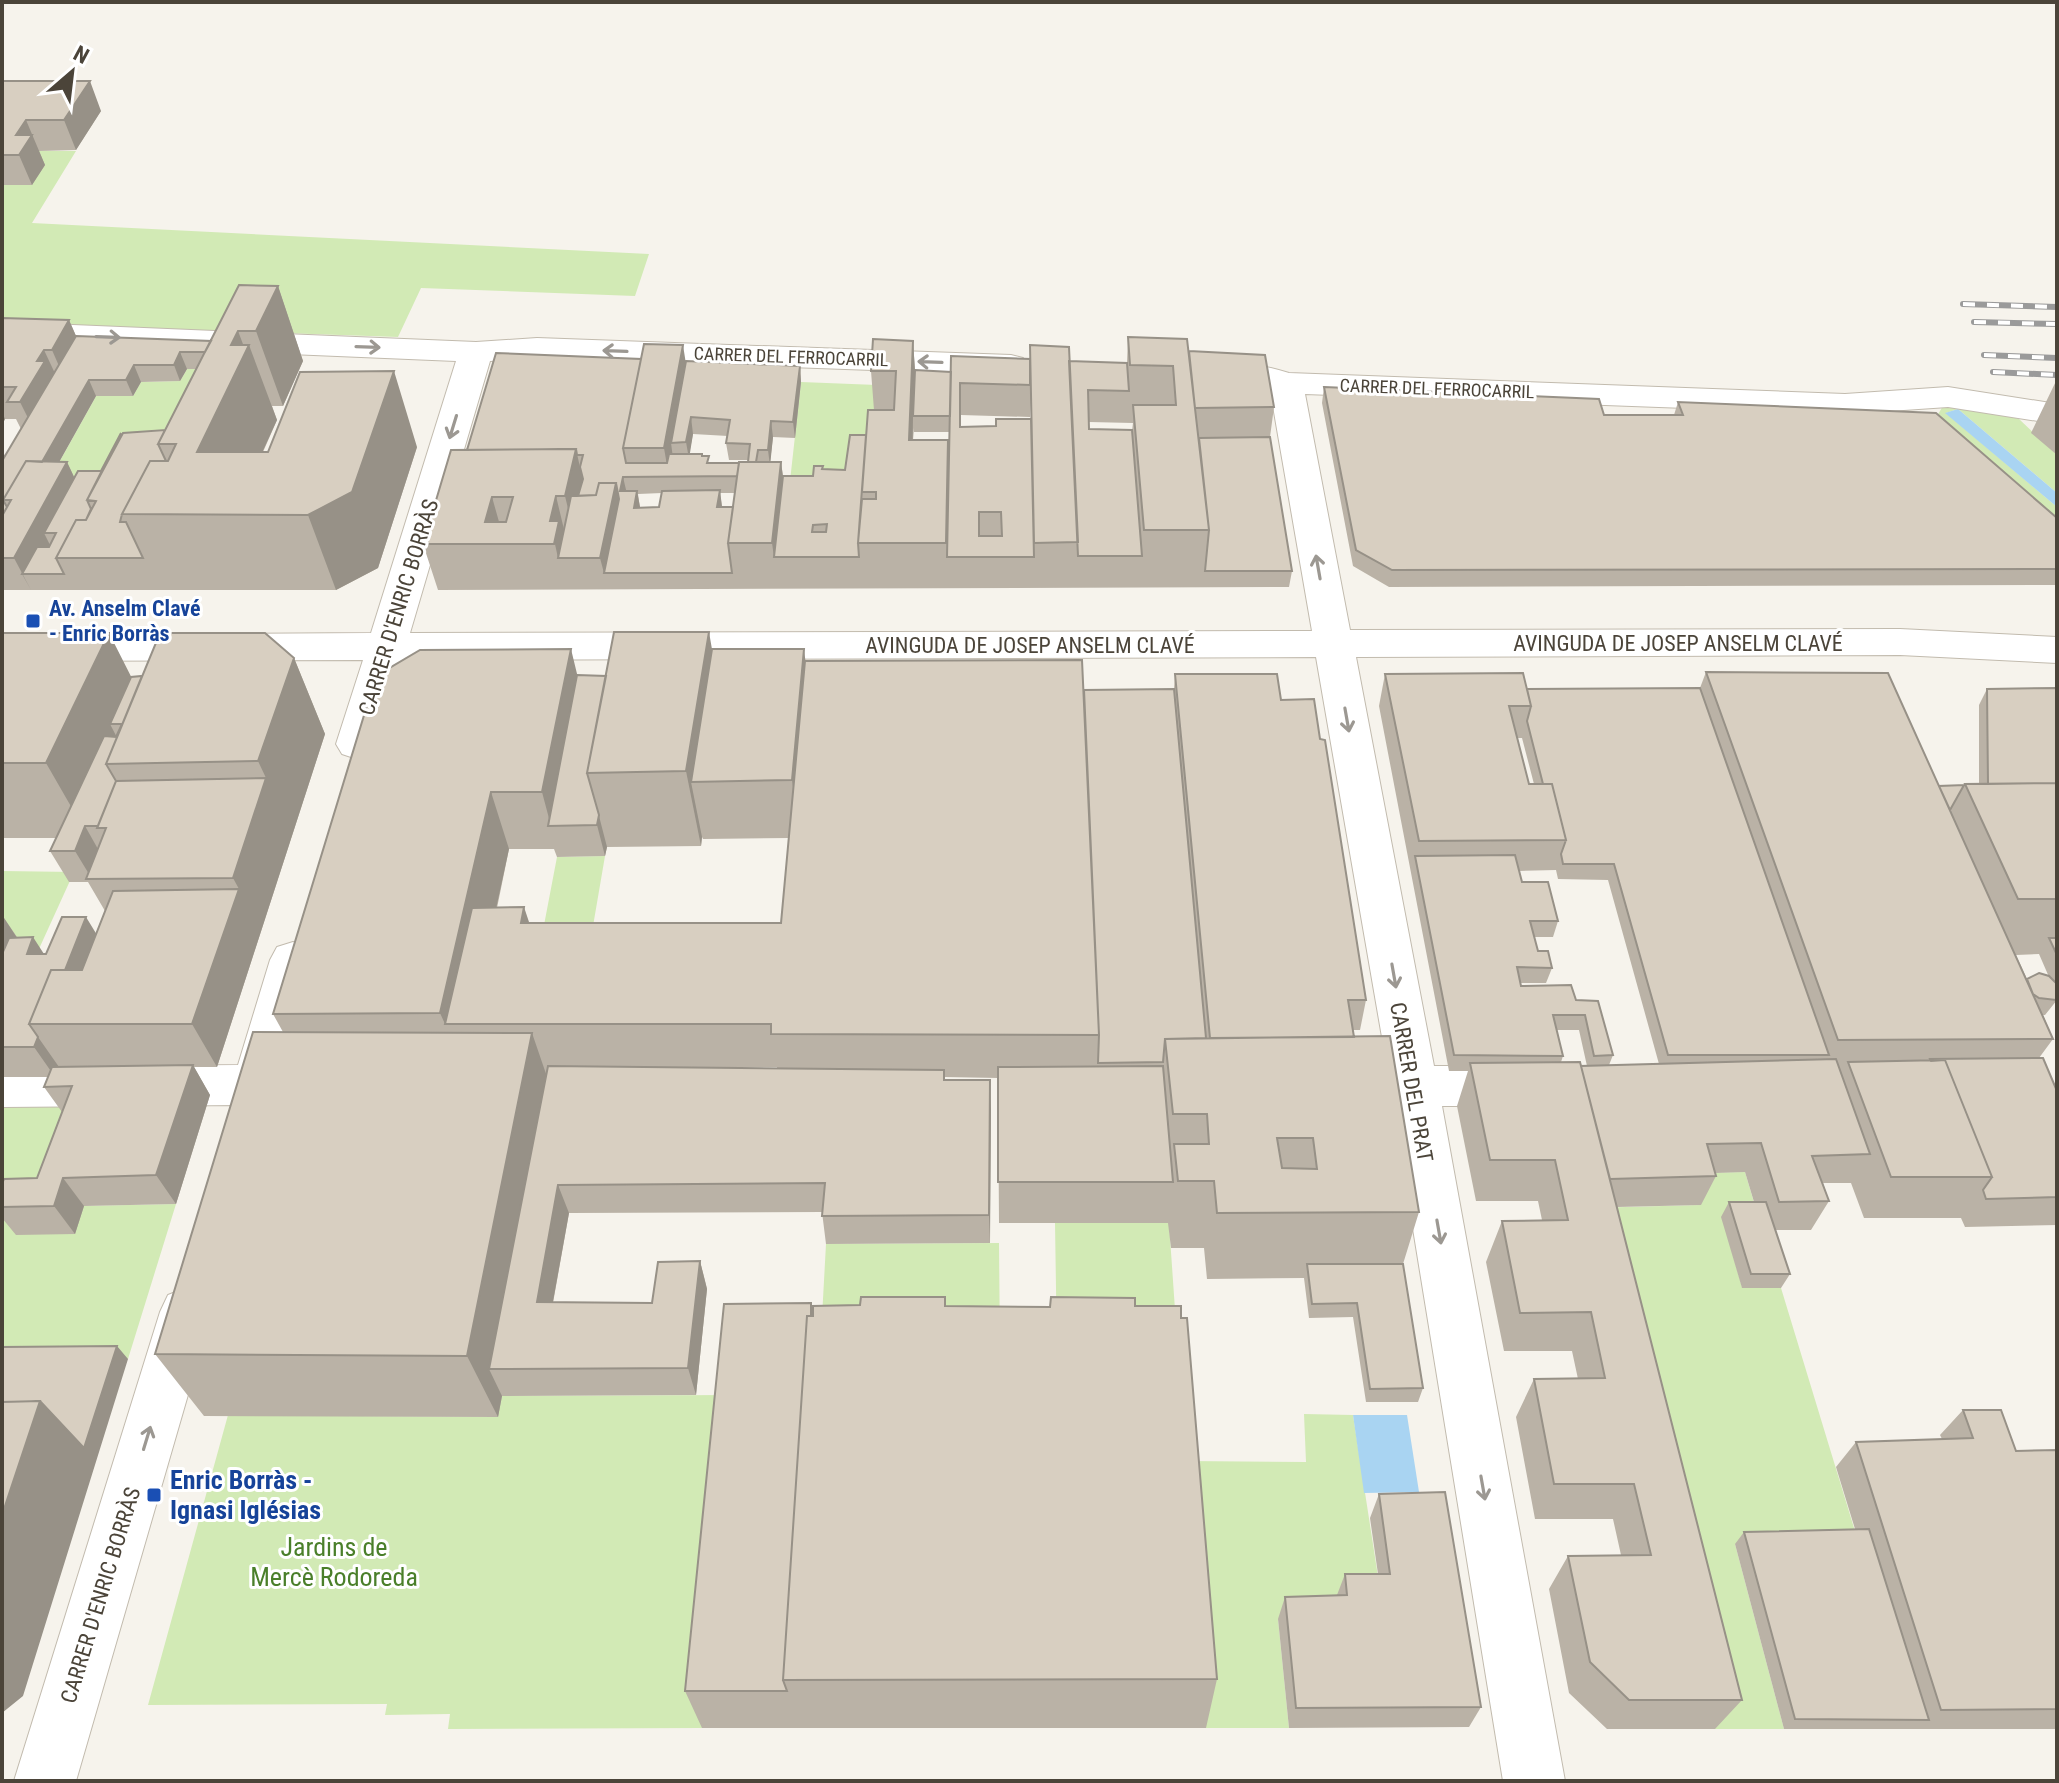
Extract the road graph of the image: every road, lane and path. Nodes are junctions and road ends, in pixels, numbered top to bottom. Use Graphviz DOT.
graph roads {
  1 [pos="2,332"];
  2 [pos="476,352"];
  3 [pos="1041,366"];
  4 [pos="1182,372"];
  5 [pos="1286,383"];
  6 [pos="2057,414"];
  7 [pos="1332,644"];
  8 [pos="385,647"];
  9 [pos="2,648"];
  10 [pos="2057,650"];
  11 [pos="342,793"];
  12 [pos="306,916"];
  13 [pos="257,1085"];
  14 [pos="337,1085"];
  15 [pos="1300,1086"];
  16 [pos="1414,1086"];
  17 [pos="1566,1086"];
  18 [pos="2,1087"];
  19 [pos="240,1137"];
  20 [pos="198,1273"];
  21 [pos="45,1781"];
  22 [pos="1534,1781"];
  1 -- 2 [label="street, CARRER DEL FERROCARRIL, one-way"];
  3 -- 2 [label="street, CARRER DEL FERROCARRIL, one-way"];
  2 -- 8 [label="street, CARRER D'ENRIC BORRÀS, one-way"];
  4 -- 5 [label="street, CARRER DEL FERROCARRIL"];
  5 -- 6 [label="street, CARRER DEL FERROCARRIL"];
  7 -- 5 [label="street, CARRER DEL PRAT, one-way"];
  7 -- 8 [label="street, AVINGUDA DE JOSEP ANSELM CLAVÉ"];
  7 -- 10 [label="street, AVINGUDA DE JOSEP ANSELM CLAVÉ"];
  7 -- 16 [label="street, CARRER DEL PRAT, one-way"];
  8 -- 9 [label="street, AVINGUDA DE JOSEP ANSELM CLAVÉ"];
  8 -- 11 [label="street, CARRER D'ENRIC BORRÀS"];
  12 -- 13 [label="street"];
  13 -- 14 [label="street"];
  13 -- 18 [label="street"];
  13 -- 19 [label="street"];
  15 -- 16 [label="street"];
  16 -- 17 [label="street"];
  16 -- 22 [label="street, CARRER DEL PRAT, one-way"];
  21 -- 20 [label="street, CARRER D'ENRIC BORRÀS, one-way"];
}
